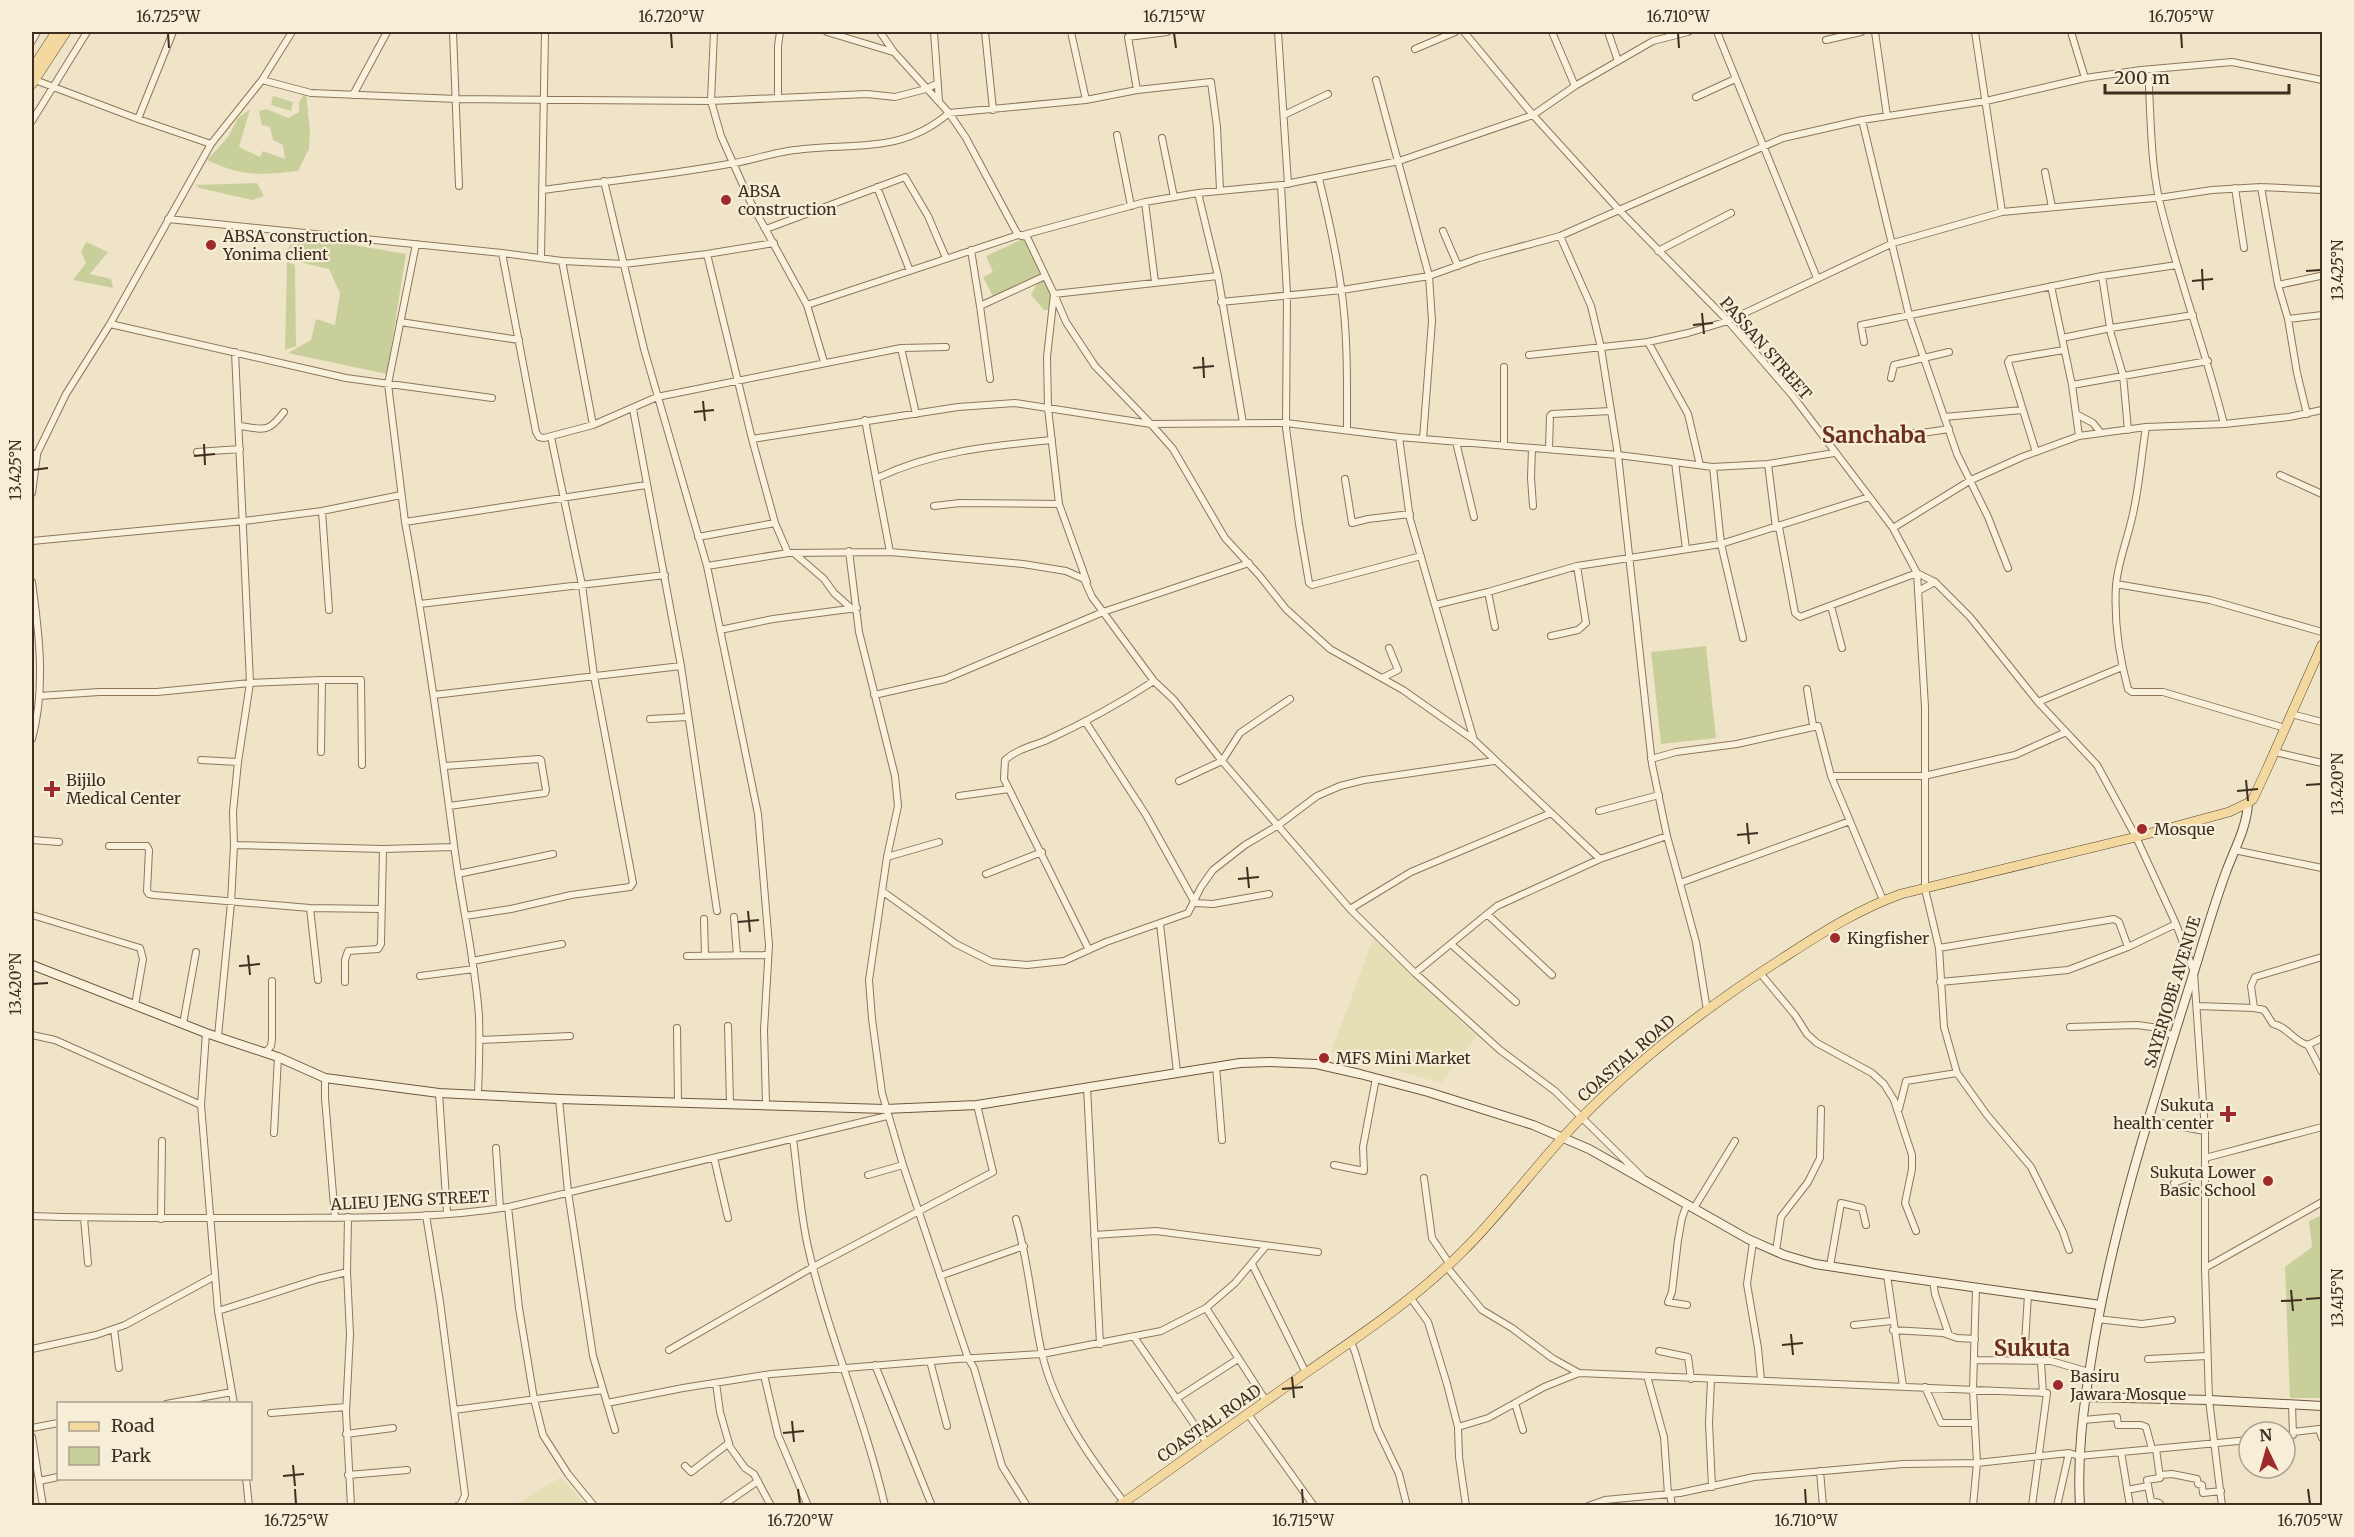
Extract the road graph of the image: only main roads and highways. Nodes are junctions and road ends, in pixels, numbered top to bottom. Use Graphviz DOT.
graph roads {
  1 [pos="56,32"];
  2 [pos="66,32"];
  3 [pos="32,69"];
  4 [pos="33,82"];
  5 [pos="2322,645"];
  6 [pos="2248,803"];
  7 [pos="1122,1504"];
  1 -- 3 [label="main road"];
  2 -- 4 [label="main road"];
  5 -- 6 [label="main road, SAYERJOBE AVENUE"];
  6 -- 7 [label="main road, COASTAL ROAD"];
}
